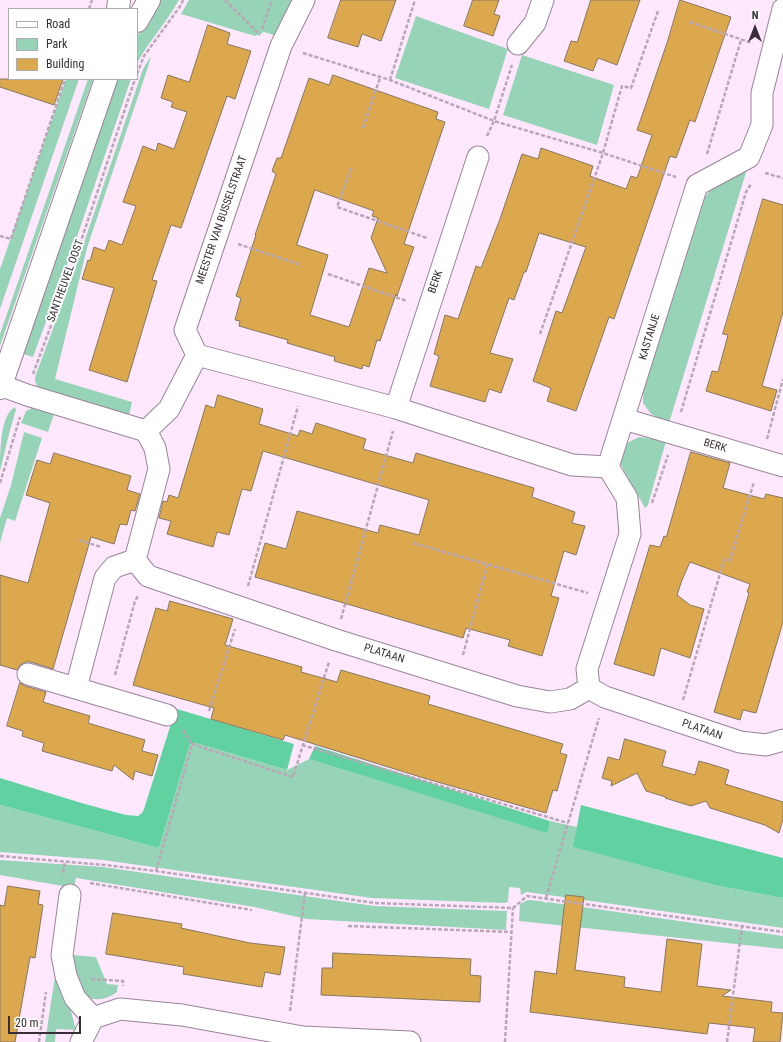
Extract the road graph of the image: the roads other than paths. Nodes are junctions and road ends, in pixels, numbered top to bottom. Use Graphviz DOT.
graph roads {
  1 [pos="148,0"];
  2 [pos="304,0"];
  3 [pos="543,0"];
  4 [pos="783,9"];
  5 [pos="138,19"];
  6 [pos="518,44"];
  7 [pos="106,80"];
  8 [pos="478,157"];
  9 [pos="197,355"];
  10 [pos="0,386"];
  11 [pos="396,408"];
  12 [pos="624,419"];
  13 [pos="146,431"];
  14 [pos="783,466"];
  15 [pos="608,468"];
  16 [pos="142,568"];
  17 [pos="28,674"];
  18 [pos="76,688"];
  19 [pos="597,692"];
  20 [pos="167,715"];
  21 [pos="783,740"];
  22 [pos="70,895"];
  23 [pos="93,1018"];
  24 [pos="81,1042"];
  25 [pos="410,1042"];
  1 -- 5 [label="street"];
  2 -- 9 [label="street, MEESTER VAN BUSSELSTRAAT"];
  3 -- 6 [label="street"];
  4 -- 12 [label="street, KASTANJE"];
  7 -- 10 [label="street"];
  8 -- 11 [label="street, BERK"];
  9 -- 11 [label="street"];
  9 -- 13 [label="street"];
  10 -- 13 [label="street"];
  11 -- 15 [label="street"];
  12 -- 14 [label="street, BERK"];
  12 -- 15 [label="street, KASTANJE"];
  13 -- 16 [label="street"];
  15 -- 19 [label="street"];
  16 -- 18 [label="street"];
  16 -- 19 [label="street, PLATAAN"];
  17 -- 18 [label="street"];
  18 -- 20 [label="street"];
  19 -- 21 [label="street, PLATAAN"];
  22 -- 23 [label="street"];
  23 -- 24 [label="street"];
  23 -- 25 [label="street"];
}
